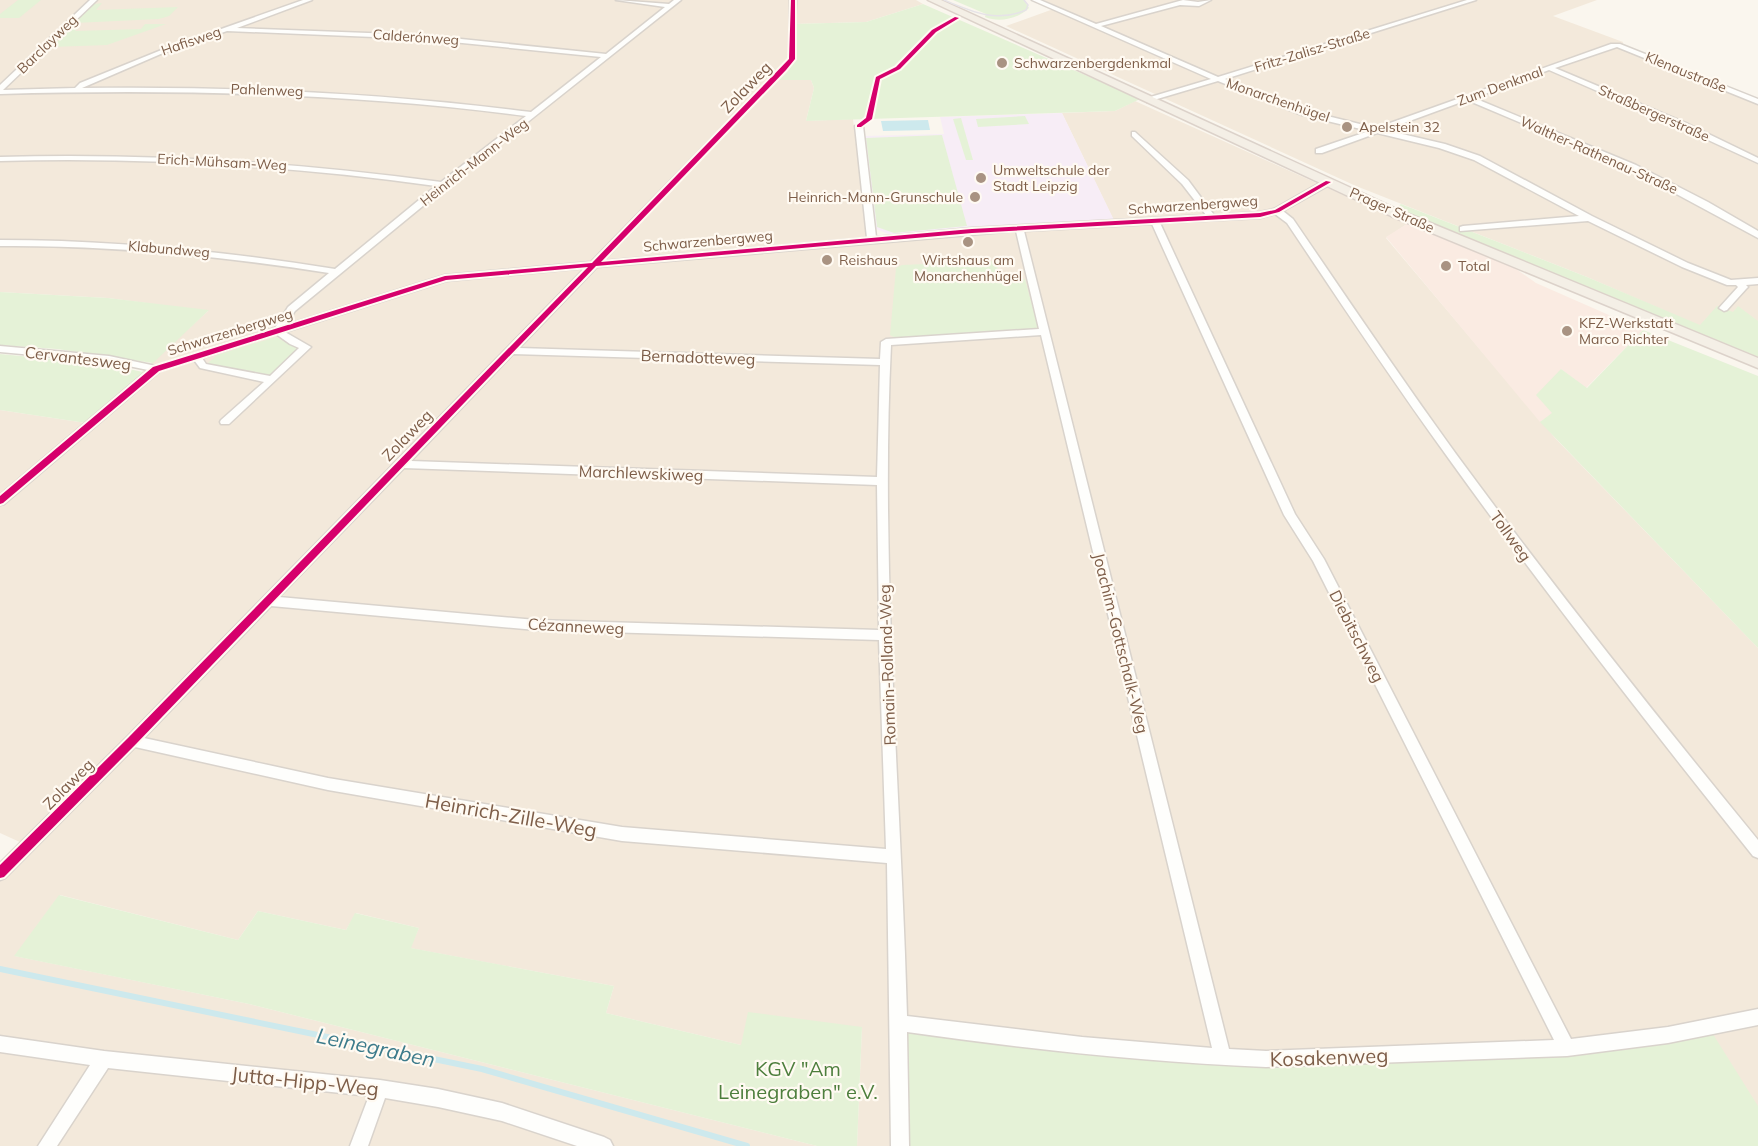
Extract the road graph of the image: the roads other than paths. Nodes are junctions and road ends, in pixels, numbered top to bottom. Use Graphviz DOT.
graph roads {
  1 [pos="94,0"];
  2 [pos="309,0"];
  3 [pos="619,0"];
  4 [pos="678,0"];
  5 [pos="793,0"];
  6 [pos="933,0"];
  7 [pos="1035,0"];
  8 [pos="1190,0"];
  9 [pos="1208,0"];
  10 [pos="1473,0"];
  11 [pos="1180,3"];
  12 [pos="671,6"];
  13 [pos="1095,26"];
  14 [pos="224,29"];
  15 [pos="1613,45"];
  16 [pos="608,56"];
  17 [pos="1549,68"];
  18 [pos="1218,79"];
  19 [pos="79,86"];
  20 [pos="1,89"];
  21 [pos="1468,98"];
  22 [pos="1150,100"];
  23 [pos="1758,102"];
  24 [pos="533,116"];
  25 [pos="859,126"];
  26 [pos="1378,131"];
  27 [pos="1135,134"];
  28 [pos="1319,151"];
  29 [pos="0,159"];
  30 [pos="1758,161"];
  31 [pos="1328,182"];
  32 [pos="443,185"];
  33 [pos="1277,211"];
  34 [pos="1212,218"];
  35 [pos="1589,218"];
  36 [pos="1155,221"];
  37 [pos="1020,228"];
  38 [pos="1463,229"];
  39 [pos="1758,235"];
  40 [pos="872,240"];
  41 [pos="0,243"];
  42 [pos="594,264"];
  43 [pos="337,272"];
  44 [pos="1758,281"];
  45 [pos="1739,283"];
  46 [pos="1724,308"];
  47 [pos="278,331"];
  48 [pos="1044,332"];
  49 [pos="0,349"];
  50 [pos="510,351"];
  51 [pos="197,357"];
  52 [pos="885,362"];
  53 [pos="1758,363"];
  54 [pos="156,369"];
  55 [pos="272,380"];
  56 [pos="225,422"];
  57 [pos="399,464"];
  58 [pos="882,481"];
  59 [pos="0,501"];
  60 [pos="267,601"];
  61 [pos="885,635"];
  62 [pos="132,741"];
  63 [pos="1758,851"];
  64 [pos="894,857"];
  65 [pos="0,873"];
  66 [pos="1758,1017"];
  67 [pos="900,1023"];
  68 [pos="0,1044"];
  69 [pos="1567,1048"];
  70 [pos="1223,1058"];
  71 [pos="104,1059"];
  72 [pos="380,1089"];
  73 [pos="47,1146"];
  74 [pos="359,1146"];
  75 [pos="604,1146"];
  76 [pos="900,1146"];
  1 -- 20 [label="street, Barclayweg"];
  2 -- 14 [label="street, Hafisweg"];
  3 -- 12 [label="street"];
  4 -- 12 [label="street, Heinrich-Mann-Weg"];
  5 -- 42 [label="street, Zolaweg"];
  6 -- 22 [label="main road, Prager Straße"];
  7 -- 13 [label="street, Monarchenhügel"];
  8 -- 11 [label="street"];
  9 -- 11 [label="street"];
  10 -- 18 [label="street, Fritz-Zalisz-Straße"];
  11 -- 13 [label="street"];
  12 -- 16 [label="street, Heinrich-Mann-Weg"];
  13 -- 18 [label="street, Monarchenhügel"];
  14 -- 16 [label="street, Calderónweg"];
  14 -- 19 [label="street, Hafisweg"];
  15 -- 17 [label="street, Zum Denkmal"];
  15 -- 23 [label="street, Klenaustraße"];
  16 -- 24 [label="street, Heinrich-Mann-Weg"];
  17 -- 21 [label="street, Zum Denkmal"];
  17 -- 30 [label="street, Straßbergerstraße"];
  18 -- 22 [label="street, Fritz-Zalisz-Straße"];
  18 -- 26 [label="street, Monarchenhügel"];
  19 -- 20 [label="street, Pahlenweg"];
  19 -- 24 [label="street, Pahlenweg"];
  21 -- 26 [label="street, Zum Denkmal"];
  21 -- 39 [label="street, Walther-Rathenau-Straße"];
  22 -- 31 [label="main road, Prager Straße"];
  24 -- 32 [label="street, Heinrich-Mann-Weg"];
  25 -- 40 [label="street"];
  26 -- 28 [label="street, Zum Denkmal"];
  26 -- 35 [label="street, Monarchenhügel"];
  27 -- 34 [label="street"];
  29 -- 32 [label="street, Erich-Mühsam-Weg"];
  31 -- 33 [label="street, Schwarzenbergweg"];
  31 -- 53 [label="main road, Prager Straße"];
  32 -- 43 [label="street, Heinrich-Mann-Weg"];
  33 -- 34 [label="street, Schwarzenbergweg"];
  33 -- 63 [label="street, Tollweg"];
  34 -- 36 [label="street, Schwarzenbergweg"];
  35 -- 38 [label="street"];
  35 -- 45 [label="street, Monarchenhügel"];
  36 -- 37 [label="street, Schwarzenbergweg"];
  36 -- 69 [label="street, Diebitschweg"];
  37 -- 40 [label="street, Schwarzenbergweg"];
  37 -- 48 [label="street, Joachim-Gottschalk-Weg"];
  40 -- 42 [label="street, Schwarzenbergweg"];
  41 -- 43 [label="street, Klabundweg"];
  42 -- 47 [label="street, Schwarzenbergweg"];
  42 -- 50 [label="street, Zolaweg"];
  43 -- 47 [label="street, Heinrich-Mann-Weg"];
  44 -- 45 [label="street"];
  45 -- 46 [label="street"];
  47 -- 51 [label="street, Schwarzenbergweg"];
  47 -- 55 [label="street, Schwarzenbergweg"];
  48 -- 52 [label="street, Romain-Rolland-Weg"];
  48 -- 70 [label="street, Joachim-Gottschalk-Weg"];
  49 -- 54 [label="street, Cervantesweg"];
  50 -- 52 [label="street, Bernadotteweg"];
  50 -- 57 [label="street, Zolaweg"];
  51 -- 54 [label="street, Schwarzenbergweg"];
  51 -- 55 [label="street, Schwarzenbergweg"];
  52 -- 58 [label="street, Romain-Rolland-Weg"];
  54 -- 59 [label="street, Schwarzenbergweg"];
  55 -- 56 [label="street, Schwarzenbergweg"];
  57 -- 58 [label="street, Marchlewskiweg"];
  57 -- 60 [label="street, Zolaweg"];
  58 -- 61 [label="street, Romain-Rolland-Weg"];
  60 -- 61 [label="street, Cézanneweg"];
  60 -- 62 [label="street, Zolaweg"];
  61 -- 64 [label="street, Romain-Rolland-Weg"];
  62 -- 64 [label="street, Heinrich-Zille-Weg"];
  62 -- 65 [label="street, Zolaweg"];
  64 -- 67 [label="street, Romain-Rolland-Weg"];
  66 -- 69 [label="street, Kosakenweg"];
  67 -- 70 [label="street, Kosakenweg"];
  67 -- 76 [label="street, Romain-Rolland-Weg"];
  68 -- 71 [label="street, Jutta-Hipp-Weg"];
  69 -- 70 [label="street, Kosakenweg"];
  71 -- 72 [label="street, Jutta-Hipp-Weg"];
  71 -- 73 [label="street"];
  72 -- 74 [label="street"];
  72 -- 75 [label="street, Jutta-Hipp-Weg"];
}
